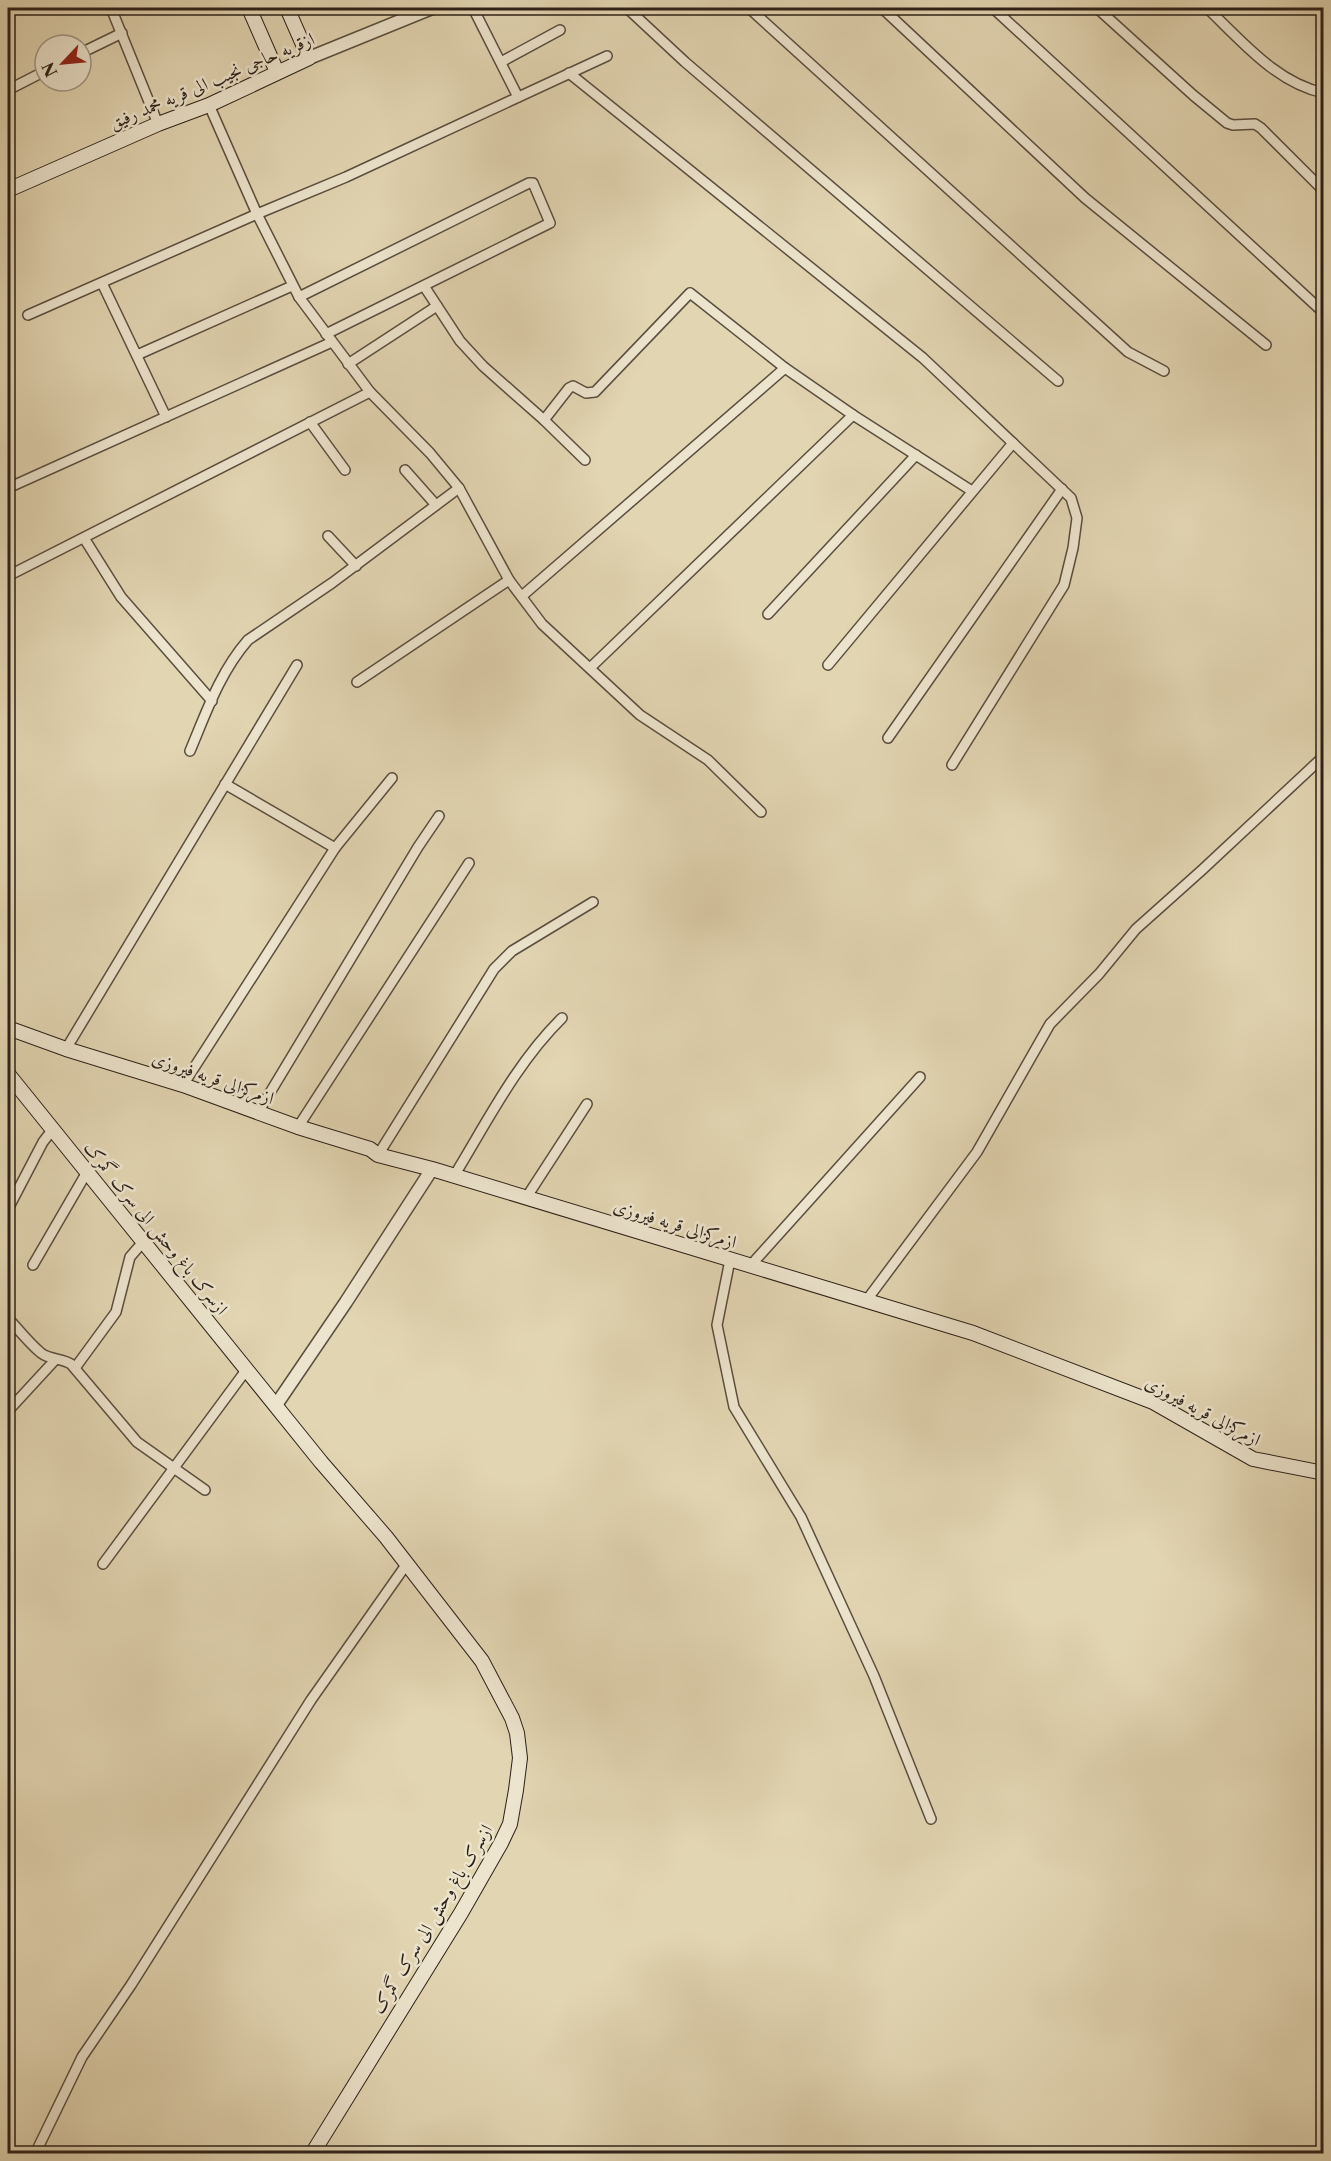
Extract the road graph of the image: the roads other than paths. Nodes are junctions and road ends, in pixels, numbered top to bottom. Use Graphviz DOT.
graph roads {
  1 [pos="111,8"];
  2 [pos="249,8"];
  3 [pos="287,8"];
  4 [pos="473,8"];
  5 [pos="627,8"];
  6 [pos="749,8"];
  7 [pos="882,8"];
  8 [pos="993,8"];
  9 [pos="1097,8"];
  10 [pos="1207,8"];
  11 [pos="427,9"];
  12 [pos="560,30"];
  13 [pos="122,33"];
  14 [pos="93,47"];
  15 [pos="607,56"];
  16 [pos="309,58"];
  17 [pos="501,62"];
  18 [pos="277,72"];
  19 [pos="569,73"];
  20 [pos="33,77"];
  21 [pos="8,90"];
  22 [pos="1323,93"];
  23 [pos="518,97"];
  24 [pos="209,105"];
  25 [pos="158,124"];
  26 [pos="8,190"];
  27 [pos="1323,191"];
  28 [pos="257,214"];
  29 [pos="102,283"];
  30 [pos="292,286"];
  31 [pos="424,286"];
  32 [pos="299,297"];
  33 [pos="437,306"];
  34 [pos="1323,313"];
  35 [pos="28,315"];
  36 [pos="329,338"];
  37 [pos="1266,345"];
  38 [pos="137,355"];
  39 [pos="348,364"];
  40 [pos="785,368"];
  41 [pos="1164,371"];
  42 [pos="1058,381"];
  43 [pos="370,392"];
  44 [pos="853,415"];
  45 [pos="166,417"];
  46 [pos="544,420"];
  47 [pos="310,422"];
  48 [pos="1013,442"];
  49 [pos="916,455"];
  50 [pos="585,460"];
  51 [pos="345,470"];
  52 [pos="405,470"];
  53 [pos="8,488"];
  54 [pos="459,488"];
  55 [pos="1062,489"];
  56 [pos="972,491"];
  57 [pos="436,505"];
  58 [pos="328,536"];
  59 [pos="84,538"];
  60 [pos="356,566"];
  61 [pos="8,576"];
  62 [pos="509,580"];
  63 [pos="522,596"];
  64 [pos="768,614"];
  65 [pos="297,665"];
  66 [pos="828,665"];
  67 [pos="590,668"];
  68 [pos="357,682"];
  69 [pos="212,700"];
  70 [pos="888,738"];
  71 [pos="190,751"];
  72 [pos="1323,756"];
  73 [pos="952,765"];
  74 [pos="392,778"];
  75 [pos="225,784"];
  76 [pos="761,812"];
  77 [pos="439,816"];
  78 [pos="335,848"];
  79 [pos="469,863"];
  80 [pos="593,902"];
  81 [pos="562,1017"];
  82 [pos="8,1028"];
  83 [pos="66,1049"];
  84 [pos="8,1074"];
  85 [pos="920,1077"];
  86 [pos="183,1085"];
  87 [pos="587,1104"];
  88 [pos="259,1111"];
  89 [pos="298,1127"];
  90 [pos="53,1129"];
  91 [pos="378,1155"];
  92 [pos="432,1169"];
  93 [pos="87,1172"];
  94 [pos="454,1176"];
  95 [pos="526,1198"];
  96 [pos="8,1209"];
  97 [pos="143,1242"];
  98 [pos="730,1260"];
  99 [pos="33,1265"];
  100 [pos="750,1266"];
  101 [pos="866,1301"];
  102 [pos="8,1318"];
  103 [pos="55,1360"];
  104 [pos="75,1368"];
  105 [pos="247,1369"];
  106 [pos="276,1406"];
  107 [pos="8,1411"];
  108 [pos="173,1468"];
  109 [pos="1323,1473"];
  110 [pos="206,1490"];
  111 [pos="103,1564"];
  112 [pos="406,1565"];
  113 [pos="931,1819"];
  114 [pos="34,2154"];
  115 [pos="312,2154"];
  1 -- 13 [label="street"];
  2 -- 18 [label="main road"];
  3 -- 16 [label="main road"];
  4 -- 17 [label="street"];
  5 -- 42 [label="street"];
  6 -- 41 [label="street"];
  7 -- 37 [label="street"];
  8 -- 34 [label="street"];
  9 -- 27 [label="street"];
  10 -- 22 [label="street"];
  11 -- 16 [label="street, ازقریه حاجی نجیب الی قریه محمد رفیق"];
  12 -- 17 [label="street"];
  13 -- 14 [label="street"];
  13 -- 25 [label="street"];
  15 -- 19 [label="street"];
  16 -- 18 [label="main road, ازقریه حاجی نجیب الی قریه محمد رفیق"];
  17 -- 23 [label="street"];
  18 -- 24 [label="main road, ازقریه حاجی نجیب الی قریه محمد رفیق"];
  19 -- 23 [label="street"];
  19 -- 48 [label="street"];
  20 -- 21 [label="street"];
  23 -- 28 [label="street"];
  24 -- 25 [label="main road, ازقریه حاجی نجیب الی قریه محمد رفیق"];
  24 -- 28 [label="street"];
  25 -- 26 [label="main road, ازقریه حاجی نجیب الی قریه محمد رفیق"];
  28 -- 29 [label="street"];
  28 -- 30 [label="street"];
  29 -- 35 [label="street"];
  29 -- 38 [label="street"];
  30 -- 32 [label="street"];
  30 -- 38 [label="street"];
  31 -- 32 [label="street"];
  31 -- 33 [label="street"];
  31 -- 36 [label="street"];
  32 -- 36 [label="street"];
  33 -- 39 [label="street"];
  33 -- 46 [label="street"];
  36 -- 39 [label="street"];
  36 -- 45 [label="street"];
  38 -- 45 [label="street"];
  39 -- 43 [label="street"];
  40 -- 44 [label="street"];
  40 -- 46 [label="street"];
  40 -- 63 [label="street"];
  43 -- 47 [label="street"];
  43 -- 54 [label="street"];
  44 -- 49 [label="street"];
  44 -- 67 [label="street"];
  45 -- 53 [label="street"];
  46 -- 50 [label="street"];
  47 -- 51 [label="street"];
  47 -- 59 [label="street"];
  48 -- 55 [label="street"];
  48 -- 56 [label="street"];
  49 -- 56 [label="street"];
  49 -- 64 [label="street"];
  52 -- 57 [label="street"];
  54 -- 57 [label="street"];
  54 -- 62 [label="street"];
  55 -- 70 [label="street"];
  55 -- 73 [label="street"];
  56 -- 66 [label="street"];
  57 -- 60 [label="street"];
  58 -- 60 [label="street"];
  59 -- 61 [label="street"];
  59 -- 69 [label="street"];
  60 -- 69 [label="street"];
  62 -- 63 [label="street"];
  62 -- 68 [label="street"];
  63 -- 67 [label="street"];
  65 -- 75 [label="street"];
  67 -- 76 [label="street"];
  69 -- 71 [label="street"];
  72 -- 101 [label="street"];
  74 -- 78 [label="street"];
  75 -- 78 [label="street"];
  75 -- 83 [label="street"];
  77 -- 88 [label="street"];
  78 -- 86 [label="street"];
  79 -- 89 [label="street"];
  80 -- 91 [label="street"];
  81 -- 94 [label="street"];
  82 -- 83 [label="main road, ازمرکزالی قریه فیروزی"];
  83 -- 86 [label="main road, ازمرکزالی قریه فیروزی"];
  84 -- 90 [label="main road, ازسرک باغ وحش الی سرک گمرک"];
  85 -- 100 [label="street"];
  86 -- 88 [label="main road, ازمرکزالی قریه فیروزی"];
  87 -- 95 [label="street"];
  88 -- 89 [label="main road, ازمرکزالی قریه فیروزی"];
  89 -- 91 [label="main road, ازمرکزالی قریه فیروزی"];
  90 -- 93 [label="main road, ازسرک باغ وحش الی سرک گمرک"];
  90 -- 96 [label="street"];
  91 -- 92 [label="main road, ازمرکزالی قریه فیروزی"];
  92 -- 94 [label="main road, ازمرکزالی قریه فیروزی"];
  92 -- 106 [label="street"];
  93 -- 97 [label="main road, ازسرک باغ وحش الی سرک گمرک"];
  93 -- 99 [label="street"];
  94 -- 95 [label="main road, ازمرکزالی قریه فیروزی"];
  95 -- 98 [label="main road, ازمرکزالی قریه فیروزی"];
  97 -- 104 [label="street"];
  97 -- 105 [label="main road, ازسرک باغ وحش الی سرک گمرک"];
  98 -- 100 [label="main road, ازمرکزالی قریه فیروزی"];
  98 -- 113 [label="street"];
  100 -- 101 [label="main road, ازمرکزالی قریه فیروزی"];
  101 -- 109 [label="main road, ازمرکزالی قریه فیروزی"];
  102 -- 103 [label="street"];
  103 -- 104 [label="street"];
  103 -- 107 [label="street"];
  104 -- 108 [label="street"];
  105 -- 106 [label="main road, ازسرک باغ وحش الی سرک گمرک"];
  105 -- 108 [label="street"];
  106 -- 112 [label="main road, ازسرک باغ وحش الی سرک گمرک"];
  108 -- 110 [label="street"];
  108 -- 111 [label="street"];
  112 -- 114 [label="street"];
  112 -- 115 [label="main road, ازسرک باغ وحش الی سرک گمرک"];
}
